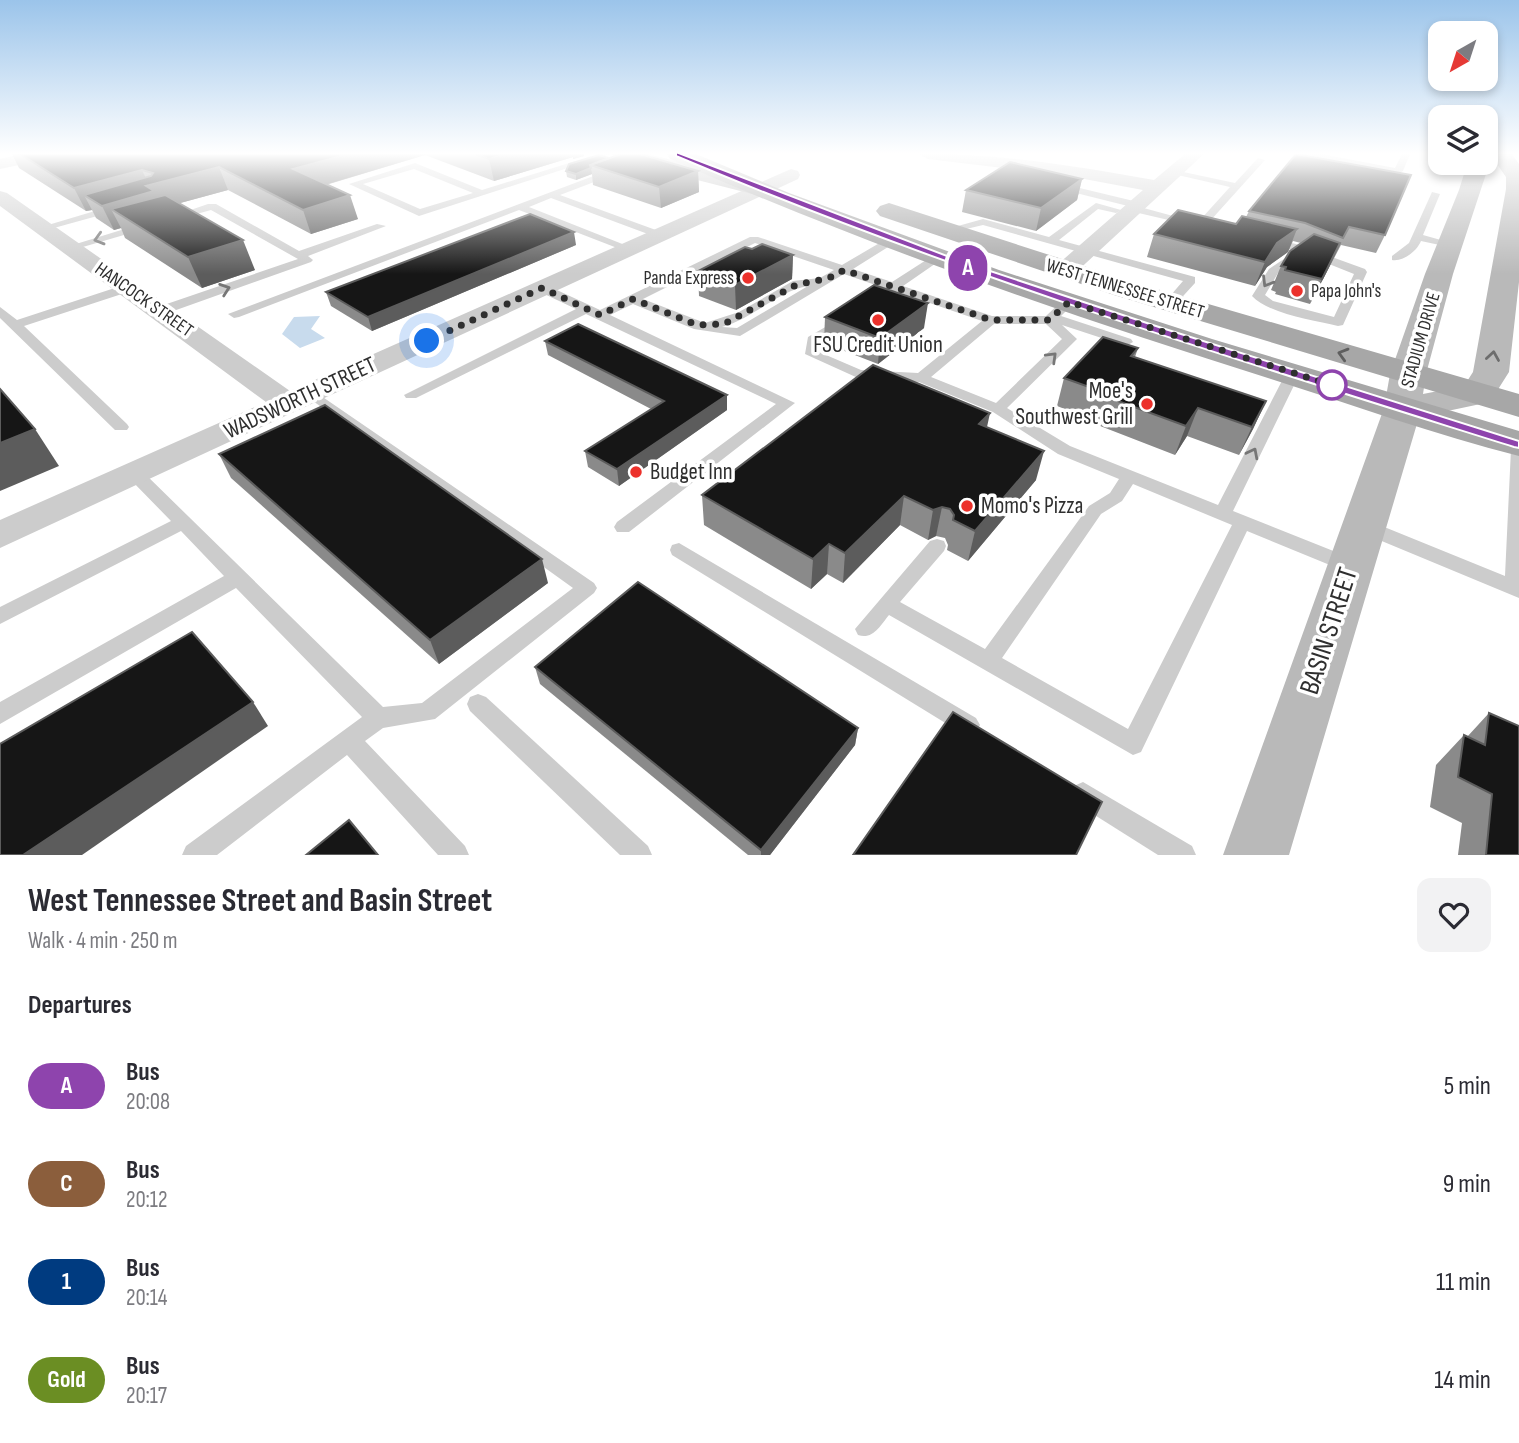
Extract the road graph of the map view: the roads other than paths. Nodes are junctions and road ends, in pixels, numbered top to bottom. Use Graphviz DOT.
graph roads {
  1 [pos="376,194"];
  2 [pos="474,194"];
  3 [pos="735,194"];
  4 [pos="797,194"];
  5 [pos="1083,194"];
  6 [pos="1150,194"];
  7 [pos="1231,194"];
  8 [pos="1435,194"];
  9 [pos="1469,194"];
  10 [pos="1518,194"];
  11 [pos="551,195"];
  12 [pos="0,197"];
  13 [pos="131,204"];
  14 [pos="871,205"];
  15 [pos="520,207"];
  16 [pos="1134,209"];
  17 [pos="381,226"];
  18 [pos="43,228"];
  19 [pos="660,235"];
  20 [pos="1252,237"];
  21 [pos="1417,237"];
  22 [pos="892,240"];
  23 [pos="1051,241"];
  24 [pos="942,244"];
  25 [pos="1449,244"];
  26 [pos="69,248"];
  27 [pos="629,249"];
  28 [pos="1303,250"];
  29 [pos="1514,251"];
  30 [pos="299,255"];
  31 [pos="1396,258"];
  32 [pos="844,270"];
  33 [pos="894,287"];
  34 [pos="127,288"];
  35 [pos="542,288"];
  36 [pos="1064,292"];
  37 [pos="1511,297"];
  38 [pos="633,299"];
  39 [pos="586,309"];
  40 [pos="0,311"];
  41 [pos="160,311"];
  42 [pos="234,314"];
  43 [pos="600,315"];
  44 [pos="991,320"];
  45 [pos="1280,321"];
  46 [pos="15,325"];
  47 [pos="1293,373"];
  48 [pos="920,378"];
  49 [pos="1406,391"];
  50 [pos="1477,394"];
  51 [pos="411,395"];
  52 [pos="299,399"];
  53 [pos="1519,406"];
  54 [pos="998,409"];
  55 [pos="121,427"];
  56 [pos="1519,446"];
  57 [pos="135,474"];
  58 [pos="1129,477"];
  59 [pos="1518,508"];
  60 [pos="1232,518"];
  61 [pos="181,523"];
  62 [pos="623,527"];
  63 [pos="0,535"];
  64 [pos="937,546"];
  65 [pos="1357,546"];
  66 [pos="679,550"];
  67 [pos="238,577"];
  68 [pos="1517,588"];
  69 [pos="887,604"];
  70 [pos="0,616"];
  71 [pos="865,629"];
  72 [pos="988,662"];
  73 [pos="478,704"];
  74 [pos="0,714"];
  75 [pos="378,718"];
  76 [pos="984,734"];
  77 [pos="348,740"];
  78 [pos="1066,784"];
  79 [pos="195,855"];
  80 [pos="457,855"];
  81 [pos="639,855"];
  82 [pos="1183,855"];
  83 [pos="1256,855"];
  1 -- 2 [label="lane"];
  3 -- 19 [label="street, WADSWORTH STREET"];
  4 -- 22 [label="main road, WEST TENNESSEE STREET"];
  5 -- 16 [label="lane"];
  6 -- 16 [label="street"];
  7 -- 16 [label="lane"];
  8 -- 21 [label="lane"];
  9 -- 25 [label="main road, STADIUM DRIVE"];
  10 -- 29 [label="main road"];
  11 -- 15 [label="lane"];
  11 -- 19 [label="lane"];
  12 -- 18 [label="street, HANCOCK STREET"];
  13 -- 18 [label="lane"];
  14 -- 24 [label="main road, WEST TENNESSEE STREET"];
  15 -- 27 [label="lane"];
  15 -- 42 [label="lane"];
  16 -- 23 [label="lane"];
  16 -- 36 [label="street"];
  17 -- 30 [label="lane"];
  18 -- 26 [label="street, HANCOCK STREET"];
  19 -- 27 [label="street, WADSWORTH STREET"];
  20 -- 28 [label="lane"];
  21 -- 25 [label="lane"];
  21 -- 31 [label="lane"];
  22 -- 24 [label="main road, WEST TENNESSEE STREET"];
  22 -- 32 [label="lane"];
  23 -- 24 [label="lane"];
  23 -- 36 [label="lane"];
  24 -- 33 [label="lane"];
  24 -- 36 [label="main road, WEST TENNESSEE STREET"];
  25 -- 49 [label="main road, STADIUM DRIVE"];
  30 -- 26 [label="lane, one-way"];
  26 -- 34 [label="street, HANCOCK STREET"];
  27 -- 35 [label="street, WADSWORTH STREET"];
  28 -- 45 [label="lane, one-way"];
  28 -- 45 [label="lane"];
  29 -- 37 [label="main road"];
  41 -- 30 [label="lane, one-way"];
  32 -- 33 [label="lane"];
  32 -- 38 [label="lane"];
  32 -- 38 [label="lane"];
  33 -- 44 [label="lane"];
  33 -- 48 [label="lane"];
  34 -- 41 [label="street, HANCOCK STREET"];
  34 -- 46 [label="lane"];
  35 -- 39 [label="lane"];
  35 -- 52 [label="street, WADSWORTH STREET"];
  36 -- 44 [label="lane"];
  36 -- 45 [label="main road, WEST TENNESSEE STREET"];
  36 -- 47 [label="main road, WEST TENNESSEE STREET"];
  54 -- 36 [label="lane, one-way"];
  50 -- 37 [label="main road, one-way"];
  38 -- 43 [label="lane"];
  39 -- 43 [label="lane"];
  39 -- 51 [label="lane"];
  40 -- 46 [label="lane"];
  41 -- 52 [label="street, HANCOCK STREET"];
  43 -- 62 [label="lane"];
  44 -- 48 [label="lane"];
  49 -- 45 [label="main road, WEST TENNESSEE STREET, one-way"];
  46 -- 55 [label="lane"];
  47 -- 49 [label="main road, WEST TENNESSEE STREET"];
  60 -- 47 [label="lane, one-way"];
  48 -- 54 [label="lane"];
  49 -- 50 [label="main road, WEST TENNESSEE STREET"];
  49 -- 56 [label="main road, WEST TENNESSEE STREET"];
  49 -- 65 [label="main road, BASIN STREET"];
  50 -- 53 [label="main road, WEST TENNESSEE STREET"];
  52 -- 57 [label="street, WADSWORTH STREET"];
  52 -- 75 [label="lane"];
  54 -- 58 [label="lane"];
  56 -- 59 [label="lane"];
  57 -- 61 [label="lane"];
  57 -- 63 [label="street, WADSWORTH STREET"];
  58 -- 60 [label="lane"];
  58 -- 72 [label="lane"];
  59 -- 68 [label="lane"];
  60 -- 65 [label="lane"];
  60 -- 72 [label="lane"];
  61 -- 67 [label="lane"];
  61 -- 70 [label="lane"];
  64 -- 69 [label="lane"];
  65 -- 68 [label="lane"];
  65 -- 83 [label="main road, BASIN STREET"];
  66 -- 76 [label="lane"];
  67 -- 74 [label="lane"];
  67 -- 75 [label="lane"];
  69 -- 71 [label="lane"];
  69 -- 72 [label="lane"];
  73 -- 81 [label="lane"];
  75 -- 77 [label="lane"];
  77 -- 79 [label="lane"];
  77 -- 80 [label="lane"];
  78 -- 82 [label="lane"];
}
